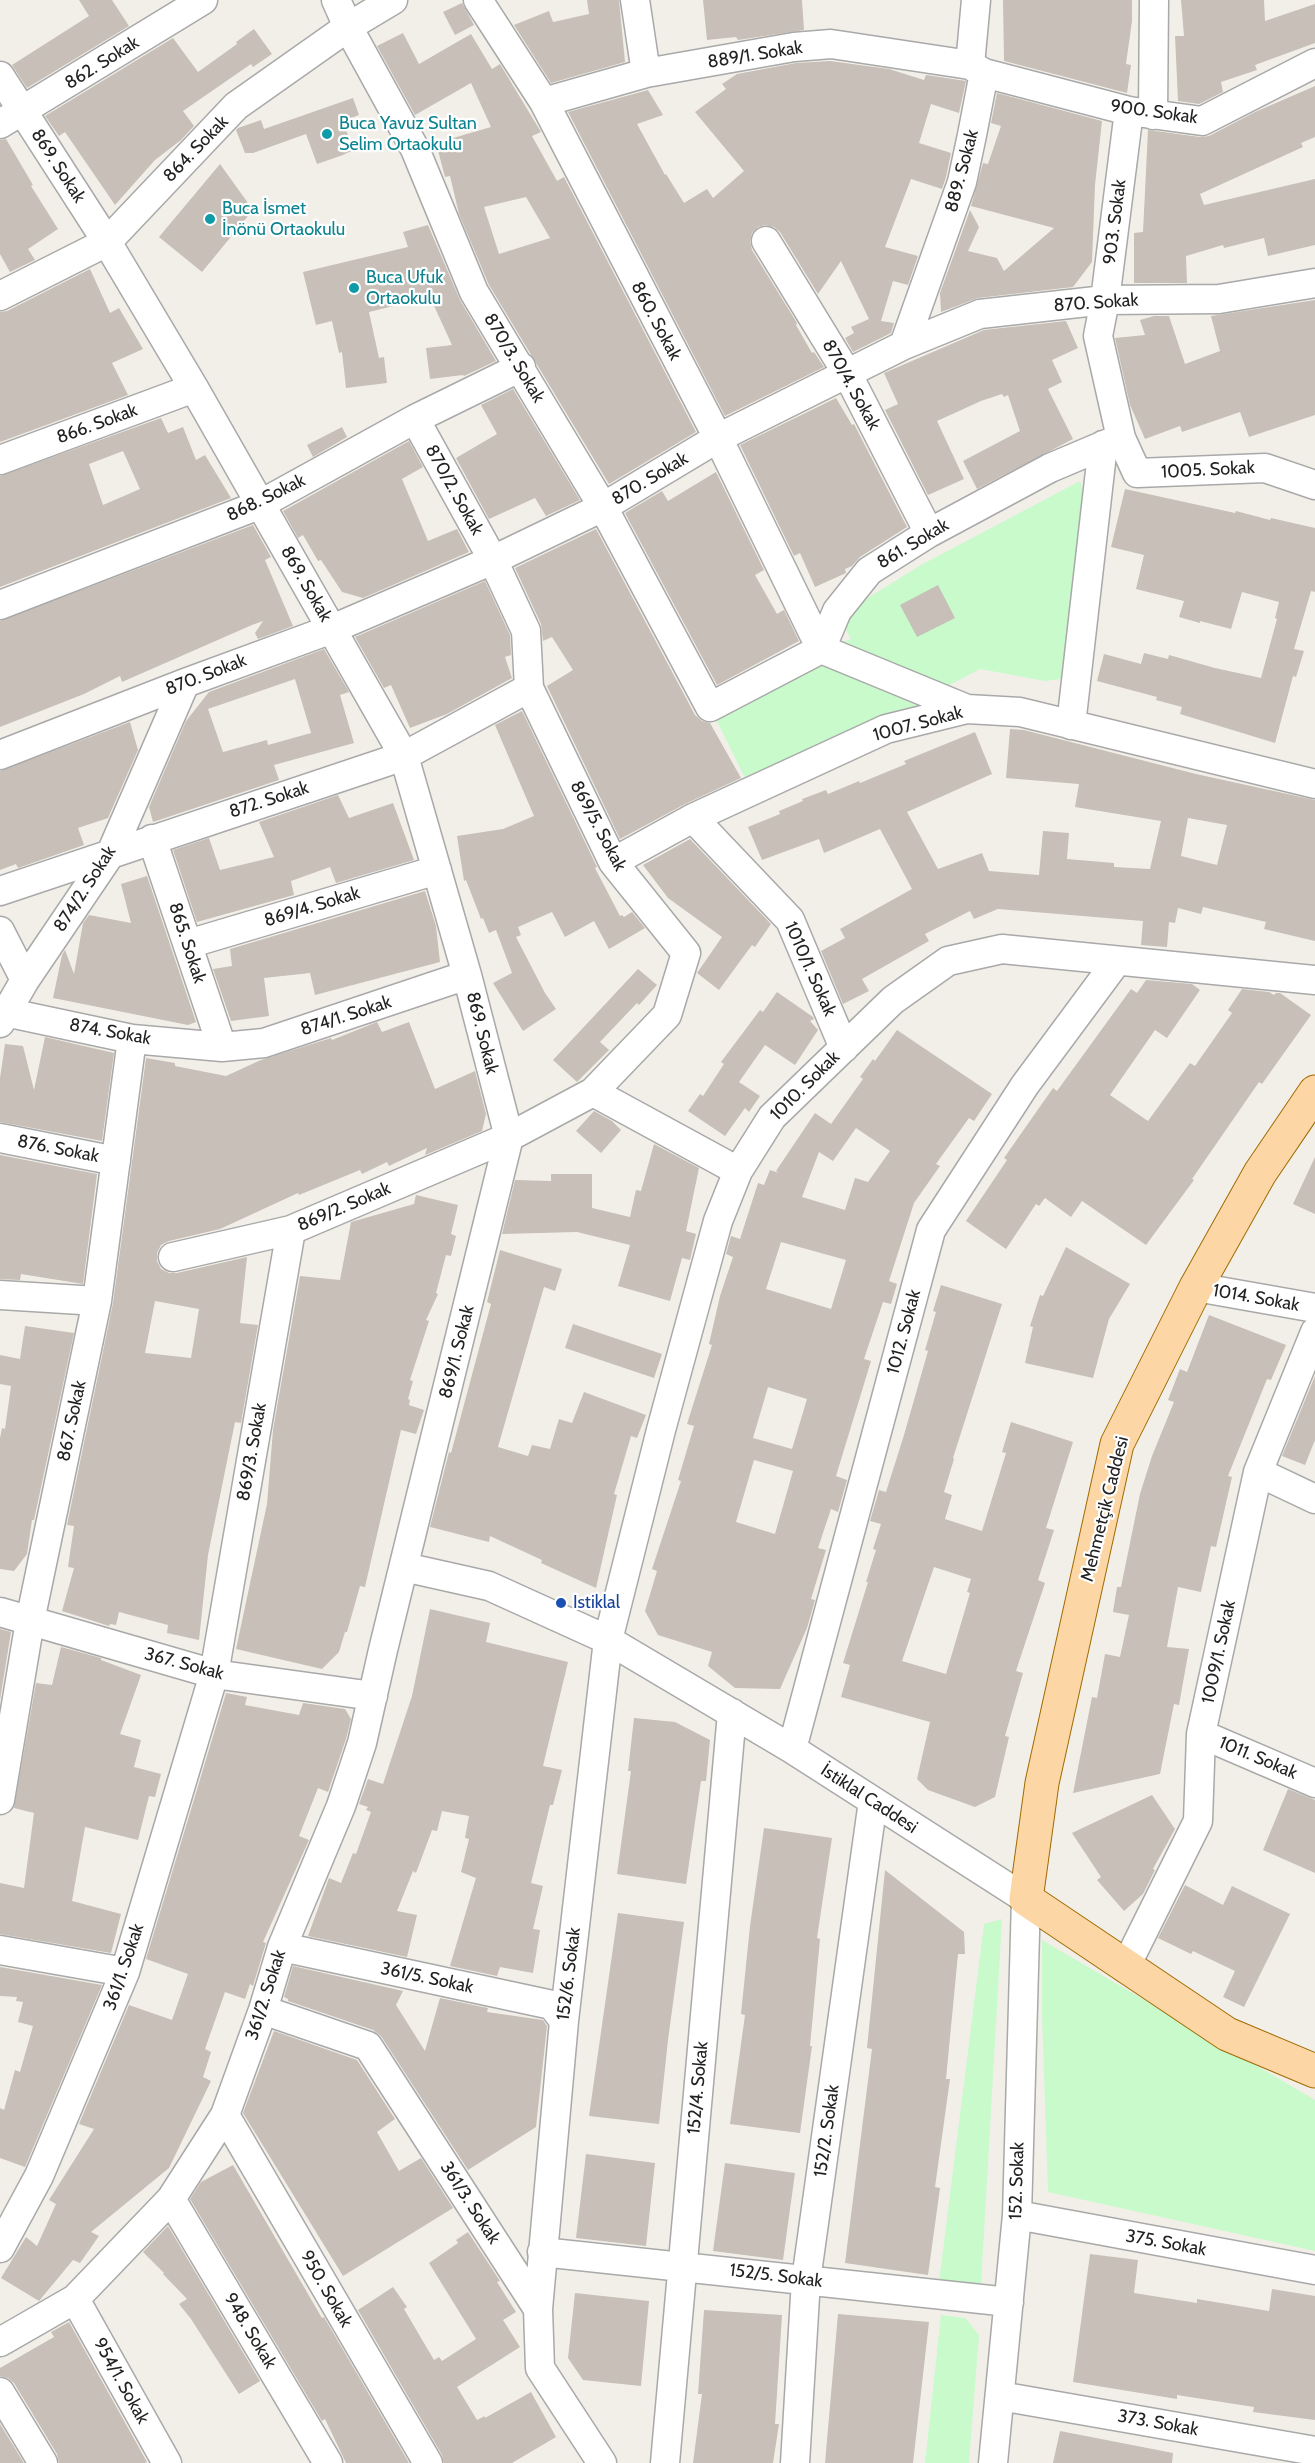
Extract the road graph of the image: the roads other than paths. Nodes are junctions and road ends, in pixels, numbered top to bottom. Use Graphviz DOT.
graph roads {
  1 [pos="203,0"];
  2 [pos="336,0"];
  3 [pos="393,0"];
  4 [pos="478,0"];
  5 [pos="635,0"];
  6 [pos="976,0"];
  7 [pos="1154,0"];
  8 [pos="348,27"];
  9 [pos="1315,63"];
  10 [pos="977,69"];
  11 [pos="646,73"];
  12 [pos="0,76"];
  13 [pos="544,102"];
  14 [pos="1141,113"];
  15 [pos="11,118"];
  16 [pos="766,241"];
  17 [pos="107,242"];
  18 [pos="1315,283"];
  19 [pos="0,296"];
  20 [pos="1105,300"];
  21 [pos="904,345"];
  22 [pos="520,367"];
  23 [pos="848,375"];
  24 [pos="194,388"];
  25 [pos="415,419"];
  26 [pos="718,438"];
  27 [pos="1112,441"];
  28 [pos="4,451"];
  29 [pos="1315,485"];
  30 [pos="259,504"];
  31 [pos="603,507"];
  32 [pos="929,533"];
  33 [pos="493,560"];
  34 [pos="0,605"];
  35 [pos="332,629"];
  36 [pos="821,649"];
  37 [pos="185,683"];
  38 [pos="529,688"];
  39 [pos="967,709"];
  40 [pos="1071,725"];
  41 [pos="0,755"];
  42 [pos="404,756"];
  43 [pos="1315,784"];
  44 [pos="693,818"];
  45 [pos="152,839"];
  46 [pos="111,853"];
  47 [pos="613,862"];
  48 [pos="437,870"];
  49 [pos="0,891"];
  50 [pos="0,931"];
  51 [pos="188,944"];
  52 [pos="1117,961"];
  53 [pos="467,975"];
  54 [pos="1282,976"];
  55 [pos="25,980"];
  56 [pos="1315,980"];
  57 [pos="1315,988"];
  58 [pos="2,1015"];
  59 [pos="132,1039"];
  60 [pos="222,1047"];
  61 [pos="844,1048"];
  62 [pos="593,1092"];
  63 [pos="1315,1092"];
  64 [pos="509,1137"];
  65 [pos="0,1138"];
  66 [pos="116,1161"];
  67 [pos="738,1171"];
  68 [pos="291,1230"];
  69 [pos="173,1257"];
  70 [pos="1196,1287"];
  71 [pos="0,1295"];
  72 [pos="97,1302"];
  73 [pos="1315,1308"];
  74 [pos="1315,1332"];
  75 [pos="1258,1472"];
  76 [pos="1315,1499"];
  77 [pos="404,1567"];
  78 [pos="0,1612"];
  79 [pos="30,1621"];
  80 [pos="608,1640"];
  81 [pos="214,1674"];
  82 [pos="373,1696"];
  83 [pos="732,1713"];
  84 [pos="1202,1734"];
  85 [pos="792,1749"];
  86 [pos="1315,1783"];
  87 [pos="0,1800"];
  88 [pos="873,1801"];
  89 [pos="1026,1899"];
  90 [pos="282,1947"];
  91 [pos="0,1950"];
  92 [pos="1125,1968"];
  93 [pos="125,1972"];
  94 [pos="263,2010"];
  95 [pos="564,2021"];
  96 [pos="1315,2072"];
  97 [pos="225,2115"];
  98 [pos="171,2199"];
  99 [pos="1017,2216"];
  100 [pos="0,2248"];
  101 [pos="542,2252"];
  102 [pos="682,2265"];
  103 [pos="1315,2270"];
  104 [pos="806,2280"];
  105 [pos="75,2299"];
  106 [pos="1009,2302"];
  107 [pos="538,2309"];
  108 [pos="0,2342"];
  109 [pos="0,2392"];
  110 [pos="1000,2396"];
  111 [pos="1315,2451"];
  112 [pos="43,2463"];
  113 [pos="167,2463"];
  114 [pos="328,2463"];
  115 [pos="428,2463"];
  116 [pos="602,2463"];
  117 [pos="665,2463"];
  118 [pos="795,2463"];
  119 [pos="993,2463"];
  1 -- 15 [label="street, 862. Sokak"];
  2 -- 8 [label="street, 870/3. Sokak"];
  3 -- 8 [label="street, 864. Sokak"];
  4 -- 13 [label="street, 860. Sokak"];
  5 -- 11 [label="street"];
  6 -- 10 [label="street, 889. Sokak"];
  7 -- 14 [label="street, 903. Sokak"];
  8 -- 17 [label="street, 864. Sokak"];
  8 -- 22 [label="street, 870/3. Sokak"];
  9 -- 14 [label="street, 900. Sokak"];
  10 -- 11 [label="street, 889/1. Sokak"];
  10 -- 14 [label="street, 900. Sokak"];
  10 -- 21 [label="street, 889. Sokak"];
  11 -- 13 [label="street, 889/1. Sokak"];
  12 -- 15 [label="street, 869. Sokak"];
  13 -- 26 [label="street, 860. Sokak"];
  14 -- 20 [label="street, 903. Sokak"];
  15 -- 17 [label="street, 869. Sokak"];
  16 -- 23 [label="street, 870/4. Sokak"];
  17 -- 19 [label="street, 864. Sokak"];
  17 -- 24 [label="street, 869. Sokak"];
  18 -- 20 [label="street, 870. Sokak"];
  20 -- 21 [label="street, 870. Sokak"];
  20 -- 27 [label="street, 903. Sokak"];
  21 -- 23 [label="street, 870. Sokak"];
  22 -- 25 [label="street, 868. Sokak"];
  22 -- 31 [label="street, 870/3. Sokak"];
  23 -- 26 [label="street, 870. Sokak"];
  23 -- 32 [label="street, 870/4. Sokak"];
  24 -- 28 [label="street, 866. Sokak"];
  24 -- 30 [label="street, 869. Sokak"];
  25 -- 30 [label="street, 868. Sokak"];
  25 -- 33 [label="street, 870/2. Sokak"];
  26 -- 31 [label="street, 870. Sokak"];
  26 -- 36 [label="street, 860. Sokak"];
  27 -- 29 [label="street, 1005. Sokak"];
  27 -- 32 [label="street, 861. Sokak"];
  27 -- 40 [label="street"];
  30 -- 34 [label="street, 868. Sokak"];
  30 -- 35 [label="street, 869. Sokak"];
  31 -- 33 [label="street, 870. Sokak"];
  31 -- 36 [label="street, 870/3. Sokak"];
  32 -- 36 [label="street, 861. Sokak"];
  33 -- 35 [label="street, 870. Sokak"];
  33 -- 38 [label="street, 869/5. Sokak"];
  35 -- 37 [label="street, 870. Sokak"];
  35 -- 42 [label="street, 869. Sokak"];
  36 -- 39 [label="street"];
  37 -- 41 [label="street, 870. Sokak"];
  37 -- 46 [label="street, 874/2. Sokak"];
  38 -- 42 [label="street, 872. Sokak"];
  38 -- 47 [label="street, 869/5. Sokak"];
  39 -- 40 [label="street, 1007. Sokak"];
  39 -- 44 [label="street, 1007. Sokak"];
  40 -- 43 [label="street, 1007. Sokak"];
  42 -- 45 [label="street, 872. Sokak"];
  42 -- 48 [label="street, 869. Sokak"];
  44 -- 47 [label="street, 1007. Sokak"];
  44 -- 61 [label="street, 1010/1. Sokak"];
  45 -- 46 [label="street, 872. Sokak"];
  45 -- 51 [label="street, 865. Sokak"];
  46 -- 49 [label="street, 872. Sokak"];
  46 -- 55 [label="street, 874/2. Sokak"];
  47 -- 62 [label="street, 869/5. Sokak"];
  48 -- 51 [label="street, 869/4. Sokak"];
  48 -- 53 [label="street, 869. Sokak"];
  50 -- 55 [label="street"];
  51 -- 60 [label="street, 865. Sokak"];
  52 -- 54 [label="street, 1010. Sokak"];
  52 -- 61 [label="street, 1010. Sokak"];
  52 -- 85 [label="street, 1012. Sokak"];
  53 -- 60 [label="street, 874/1. Sokak"];
  53 -- 64 [label="street, 869. Sokak"];
  54 -- 56 [label="street, 1010. Sokak"];
  54 -- 57 [label="street"];
  55 -- 58 [label="street, 874/2. Sokak"];
  58 -- 59 [label="street, 874. Sokak"];
  59 -- 60 [label="street, 874. Sokak"];
  59 -- 66 [label="street, 867. Sokak"];
  61 -- 67 [label="street, 1010. Sokak"];
  62 -- 64 [label="street, 869/5. Sokak"];
  62 -- 67 [label="street"];
  63 -- 70 [label="main road, Mehmetçik Caddesi"];
  64 -- 68 [label="street, 869/2. Sokak"];
  64 -- 77 [label="street, 869/1. Sokak"];
  65 -- 66 [label="street, 876. Sokak"];
  66 -- 72 [label="street, 867. Sokak"];
  67 -- 80 [label="street, 1010. Sokak"];
  68 -- 69 [label="street, 869/2. Sokak"];
  68 -- 81 [label="street, 869/3. Sokak"];
  70 -- 73 [label="street, 1014. Sokak"];
  70 -- 89 [label="main road, Mehmetçik Caddesi"];
  71 -- 72 [label="street"];
  72 -- 79 [label="street, 867. Sokak"];
  74 -- 75 [label="street, 1009/1. Sokak"];
  75 -- 76 [label="street"];
  75 -- 84 [label="street, 1009/1. Sokak"];
  77 -- 80 [label="street, İstiklal Caddesi"];
  77 -- 82 [label="street, 361/2. Sokak"];
  78 -- 79 [label="street, 367. Sokak"];
  79 -- 81 [label="street, 367. Sokak"];
  79 -- 87 [label="street, 867. Sokak"];
  80 -- 83 [label="street, İstiklal Caddesi"];
  80 -- 95 [label="street, 152/6. Sokak"];
  81 -- 82 [label="street, 367. Sokak"];
  81 -- 93 [label="street, 361/1. Sokak"];
  82 -- 90 [label="street, 361/2. Sokak"];
  83 -- 85 [label="street, İstiklal Caddesi"];
  83 -- 102 [label="street, 152/4. Sokak"];
  84 -- 86 [label="street, 1011. Sokak"];
  84 -- 92 [label="street, 1009/1. Sokak"];
  85 -- 88 [label="street, İstiklal Caddesi"];
  88 -- 89 [label="street, İstiklal Caddesi"];
  88 -- 104 [label="street, 152/2. Sokak"];
  89 -- 92 [label="main road, İstiklal Caddesi"];
  89 -- 99 [label="street, 152. Sokak"];
  90 -- 94 [label="street, 361/2. Sokak"];
  90 -- 95 [label="street, 361/5. Sokak"];
  91 -- 93 [label="street"];
  92 -- 96 [label="main road, İstiklal Caddesi"];
  93 -- 100 [label="street, 361/1. Sokak"];
  94 -- 97 [label="street, 361/2. Sokak"];
  94 -- 107 [label="street, 361/3. Sokak"];
  95 -- 101 [label="street, 152/6. Sokak"];
  97 -- 98 [label="street, 361/2. Sokak"];
  97 -- 115 [label="street, 950. Sokak"];
  98 -- 105 [label="street, 361/2. Sokak"];
  98 -- 114 [label="street, 948. Sokak"];
  99 -- 103 [label="street, 375. Sokak"];
  99 -- 106 [label="street, 152. Sokak"];
  101 -- 102 [label="street, 152/5. Sokak"];
  101 -- 107 [label="street, 152/6. Sokak"];
  102 -- 104 [label="street, 152/5. Sokak"];
  102 -- 117 [label="street, 152/4. Sokak"];
  104 -- 106 [label="street, 152/5. Sokak"];
  104 -- 118 [label="street, 152/2. Sokak"];
  105 -- 108 [label="street, 361/2. Sokak"];
  105 -- 113 [label="street, 954/1. Sokak"];
  106 -- 110 [label="street, 152. Sokak"];
  107 -- 116 [label="street"];
  109 -- 112 [label="street"];
  110 -- 111 [label="street, 373. Sokak"];
  110 -- 119 [label="street, 152. Sokak"];
}
